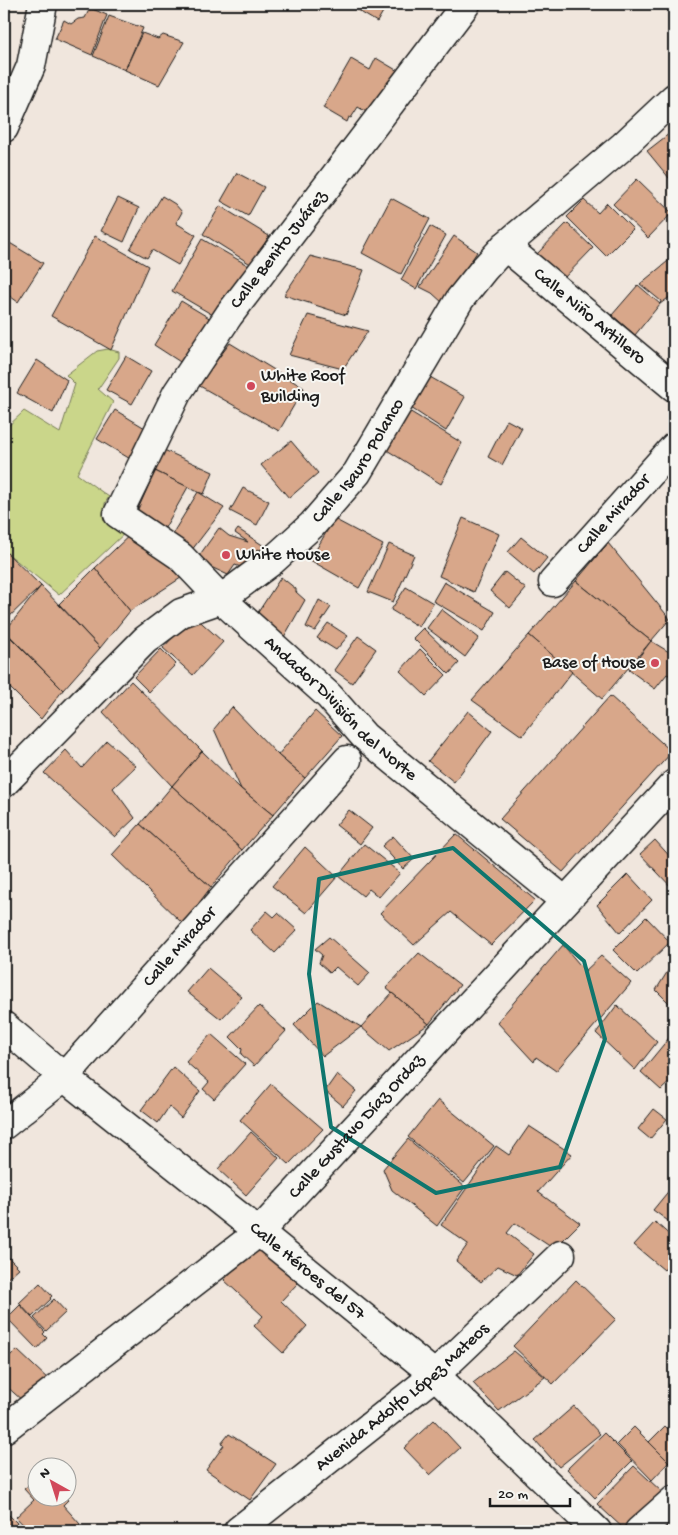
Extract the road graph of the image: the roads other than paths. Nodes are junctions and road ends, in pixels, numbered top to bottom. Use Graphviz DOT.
graph roads {
  1 [pos="43,4"];
  2 [pos="466,4"];
  3 [pos="674,98"];
  4 [pos="4,128"];
  5 [pos="505,246"];
  6 [pos="674,387"];
  7 [pos="674,447"];
  8 [pos="118,514"];
  9 [pos="554,582"];
  10 [pos="221,599"];
  11 [pos="347,760"];
  12 [pos="4,783"];
  13 [pos="674,784"];
  14 [pos="565,901"];
  15 [pos="4,1026"];
  16 [pos="64,1078"];
  17 [pos="4,1125"];
  18 [pos="259,1232"];
  19 [pos="562,1256"];
  20 [pos="434,1375"];
  21 [pos="4,1429"];
  22 [pos="674,1500"];
  23 [pos="238,1531"];
  24 [pos="597,1531"];
  25 [pos="639,1531"];
  1 -- 4 [label="street"];
  2 -- 8 [label="street, Calle Benito Juárez"];
  3 -- 5 [label="street, Calle Isauro Polanco"];
  5 -- 6 [label="street, Calle Niño Artillero"];
  5 -- 10 [label="street, Calle Isauro Polanco"];
  7 -- 9 [label="street, Calle Mirador"];
  8 -- 10 [label="street, Andador División del Norte"];
  10 -- 12 [label="street, Calle Isauro Polanco"];
  10 -- 14 [label="street, Andador División del Norte"];
  11 -- 16 [label="street, Calle Mirador"];
  13 -- 14 [label="street, Calle Gustavo Díaz Ordaz"];
  14 -- 18 [label="street, Calle Gustavo Díaz Ordaz"];
  15 -- 16 [label="street, Calle Héroes del 57"];
  16 -- 17 [label="street, Calle Mirador"];
  16 -- 18 [label="street, Calle Héroes del 57"];
  18 -- 20 [label="street, Calle Héroes del 57"];
  18 -- 21 [label="street, Calle Gustavo Díaz Ordaz"];
  19 -- 20 [label="street, Avenida Adolfo López Mateos"];
  20 -- 23 [label="street, Avenida Adolfo López Mateos"];
  20 -- 24 [label="street, Calle Héroes del 57"];
  22 -- 25 [label="street"];
}
